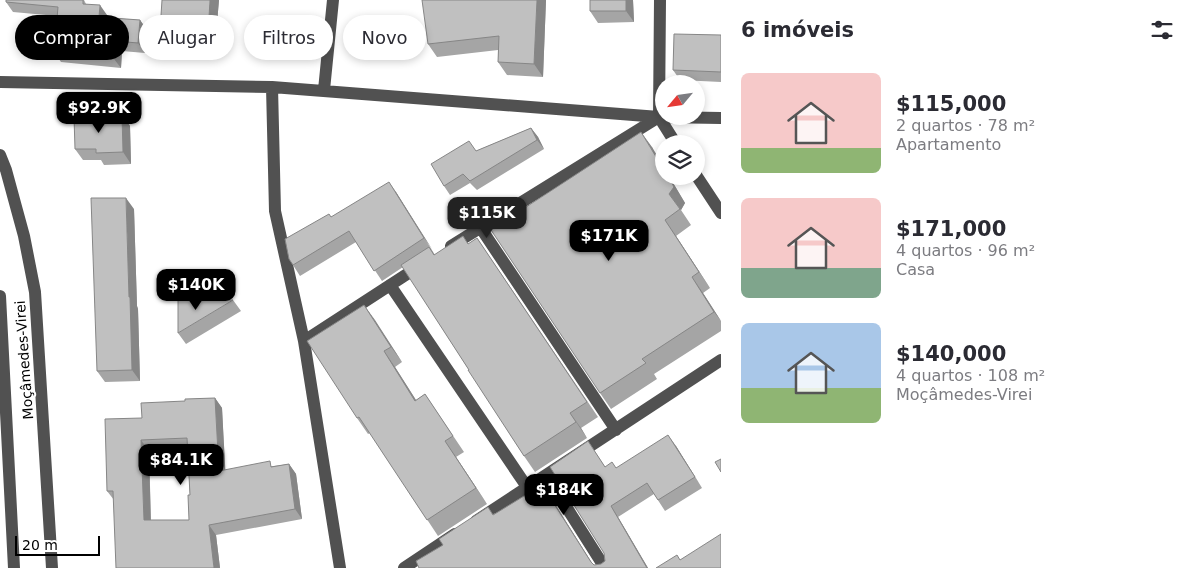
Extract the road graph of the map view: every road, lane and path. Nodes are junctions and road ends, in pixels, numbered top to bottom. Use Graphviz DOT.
graph roads {
  1 [pos="333,0"];
  2 [pos="660,0"];
  3 [pos="659,75"];
  4 [pos="0,82"];
  5 [pos="272,87"];
  6 [pos="324,90"];
  7 [pos="655,117"];
  8 [pos="705,118"];
  9 [pos="721,118"];
  10 [pos="655,119"];
  11 [pos="0,155"];
  12 [pos="703,185"];
  13 [pos="721,212"];
  14 [pos="480,227"];
  15 [pos="390,285"];
  16 [pos="0,296"];
  17 [pos="304,341"];
  18 [pos="721,360"];
  19 [pos="616,430"];
  20 [pos="546,475"];
  21 [pos="527,488"];
  22 [pos="409,567"];
  23 [pos="14,568"];
  24 [pos="52,568"];
  25 [pos="340,568"];
  26 [pos="605,568"];
  1 -- 6 [label="street"];
  2 -- 3 [label="street"];
  4 -- 5 [label="street"];
  5 -- 6 [label="street"];
  5 -- 17 [label="street"];
  6 -- 7 [label="street"];
  8 -- 9 [label="street"];
  10 -- 14 [label="street"];
  11 -- 24 [label="street, Moçâmedes-Virei"];
  12 -- 13 [label="street"];
  14 -- 15 [label="street"];
  14 -- 19 [label="street"];
  15 -- 17 [label="street"];
  15 -- 21 [label="street"];
  16 -- 23 [label="street, Moçâmedes-Virei"];
  17 -- 25 [label="street"];
  18 -- 19 [label="street"];
  19 -- 20 [label="street"];
  20 -- 21 [label="street"];
  20 -- 26 [label="street"];
  21 -- 22 [label="street"];
}
